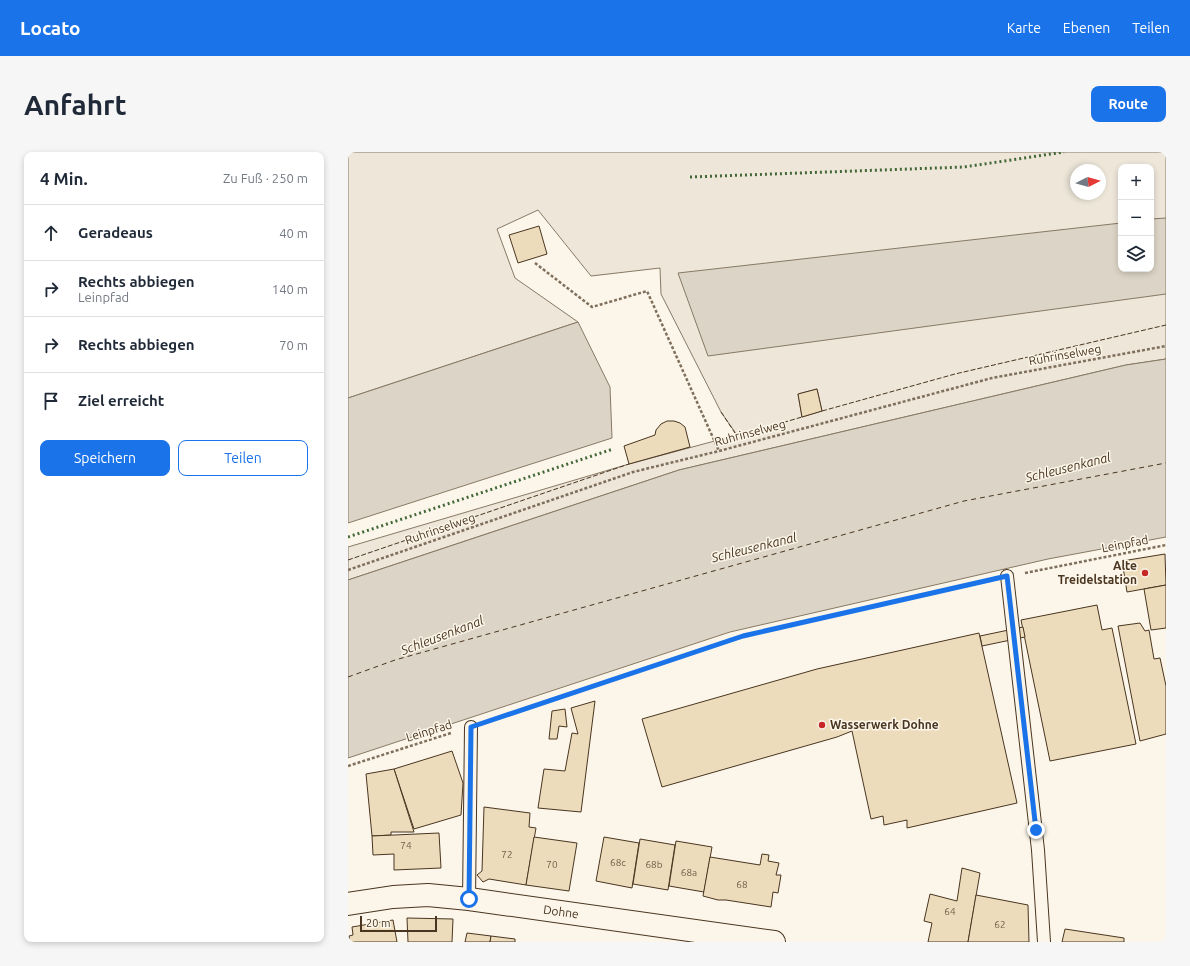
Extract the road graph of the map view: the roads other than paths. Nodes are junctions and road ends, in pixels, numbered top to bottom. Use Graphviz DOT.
graph roads {
  1 [pos="1007,576"];
  2 [pos="471,727"];
  3 [pos="469,899"];
  4 [pos="348,904"];
  5 [pos="774,942"];
  6 [pos="1044,942"];
  1 -- 6 [label="lane"];
  2 -- 3 [label="lane"];
  3 -- 4 [label="street, Dohne"];
  3 -- 5 [label="street, Dohne"];
}
